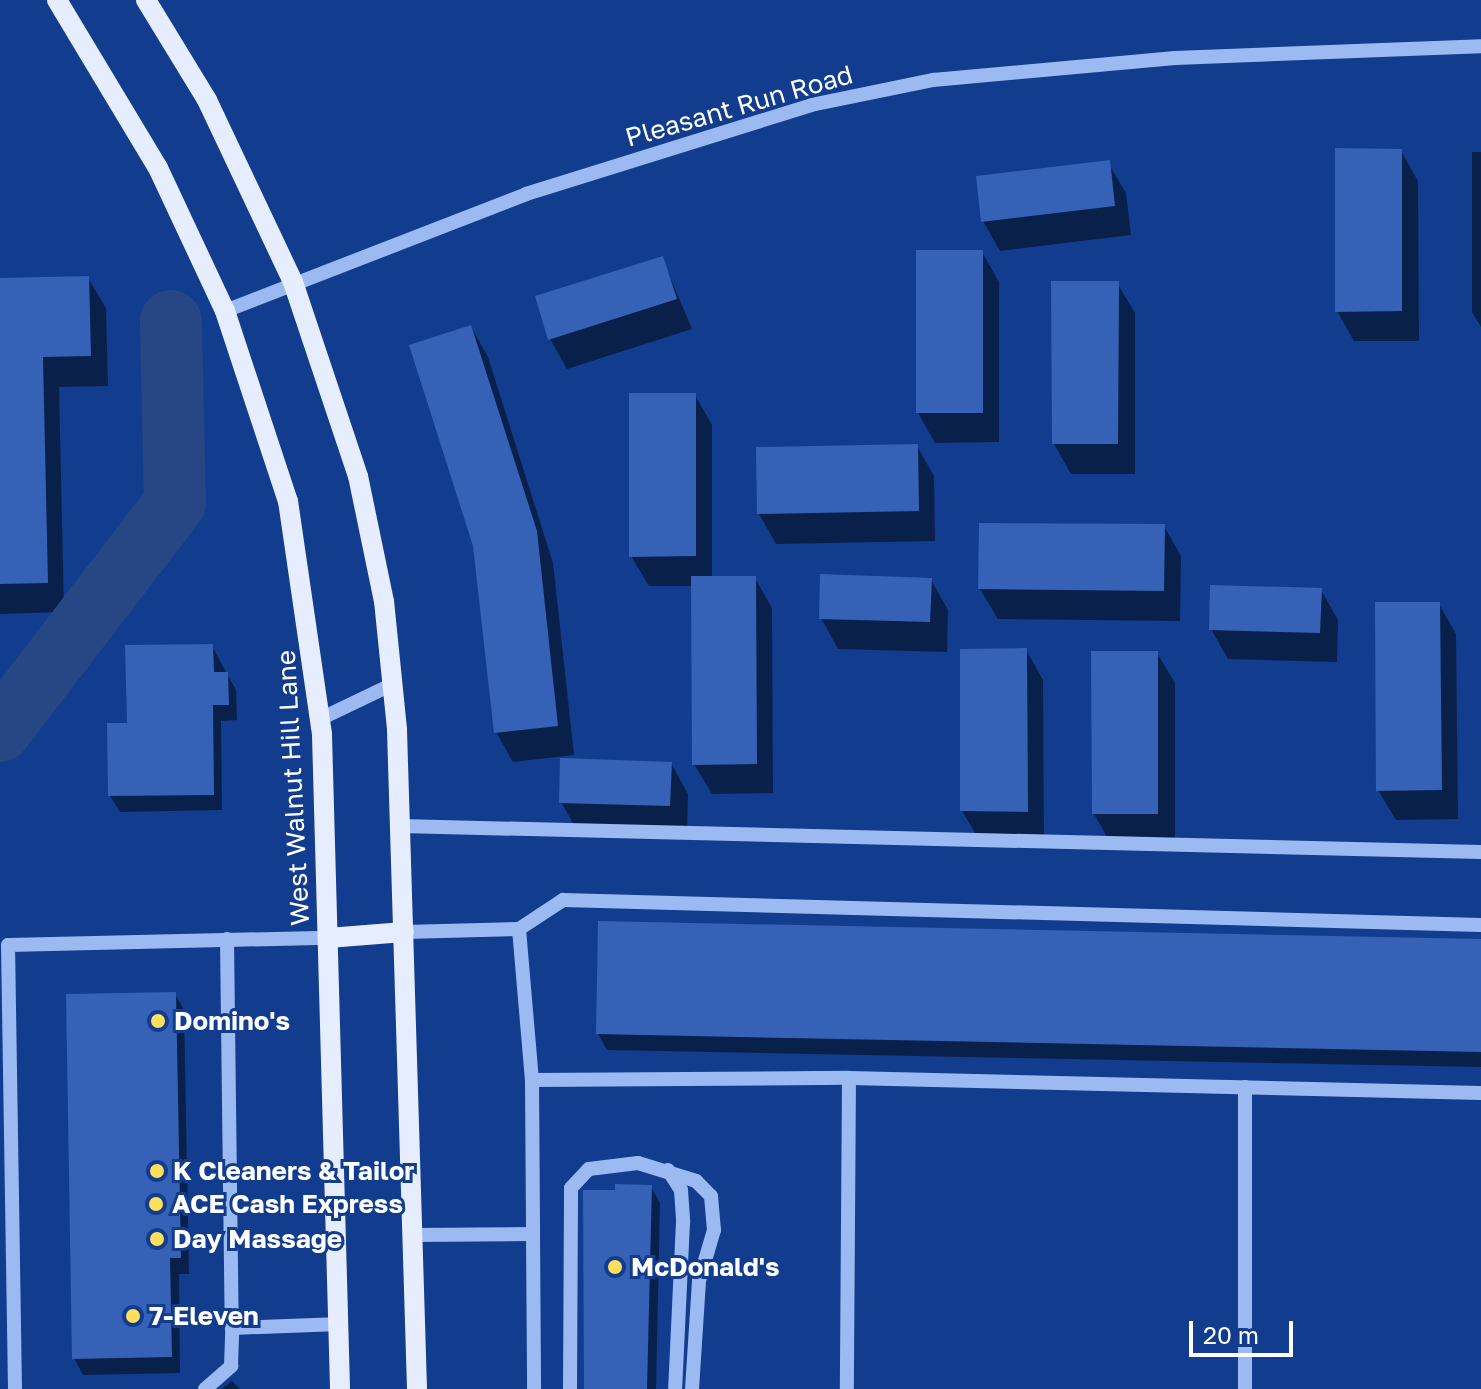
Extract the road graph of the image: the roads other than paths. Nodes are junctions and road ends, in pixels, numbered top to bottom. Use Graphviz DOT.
graph roads {
  1 [pos="57,0"];
  2 [pos="146,0"];
  3 [pos="1481,46"];
  4 [pos="293,282"];
  5 [pos="225,311"];
  6 [pos="393,684"];
  7 [pos="320,719"];
  8 [pos="400,826"];
  9 [pos="1481,852"];
  10 [pos="1481,925"];
  11 [pos="519,929"];
  12 [pos="404,932"];
  13 [pos="328,938"];
  14 [pos="227,939"];
  15 [pos="849,1078"];
  16 [pos="532,1080"];
  17 [pos="1245,1087"];
  18 [pos="1481,1093"];
  19 [pos="668,1170"];
  20 [pos="533,1234"];
  21 [pos="414,1235"];
  22 [pos="7,1322"];
  23 [pos="340,1324"];
  24 [pos="232,1328"];
  25 [pos="15,1389"];
  26 [pos="205,1389"];
  27 [pos="340,1389"];
  28 [pos="417,1389"];
  29 [pos="534,1389"];
  30 [pos="570,1389"];
  31 [pos="675,1389"];
  32 [pos="692,1389"];
  33 [pos="847,1389"];
  34 [pos="1245,1389"];
  1 -- 5 [label="main road, West Walnut Hill Lane"];
  2 -- 4 [label="main road"];
  3 -- 4 [label="street, Pleasant Run Road"];
  4 -- 5 [label="street, Pleasant Run Road"];
  4 -- 6 [label="main road"];
  5 -- 7 [label="main road, West Walnut Hill Lane"];
  6 -- 7 [label="street"];
  6 -- 8 [label="main road"];
  7 -- 13 [label="main road, West Walnut Hill Lane"];
  8 -- 9 [label="street"];
  8 -- 12 [label="main road"];
  10 -- 11 [label="street"];
  11 -- 12 [label="street"];
  11 -- 16 [label="street"];
  12 -- 13 [label="main road"];
  12 -- 21 [label="main road"];
  13 -- 14 [label="street"];
  13 -- 23 [label="main road, West Walnut Hill Lane"];
  14 -- 22 [label="street"];
  14 -- 24 [label="street"];
  15 -- 16 [label="street"];
  15 -- 17 [label="street"];
  15 -- 33 [label="street"];
  16 -- 20 [label="street"];
  17 -- 18 [label="street"];
  17 -- 34 [label="street"];
  19 -- 30 [label="street"];
  19 -- 31 [label="street"];
  19 -- 32 [label="street"];
  20 -- 21 [label="street"];
  20 -- 29 [label="street"];
  21 -- 28 [label="main road"];
  22 -- 25 [label="street"];
  23 -- 24 [label="street"];
  23 -- 27 [label="main road, West Walnut Hill Lane"];
  24 -- 26 [label="street"];
}
